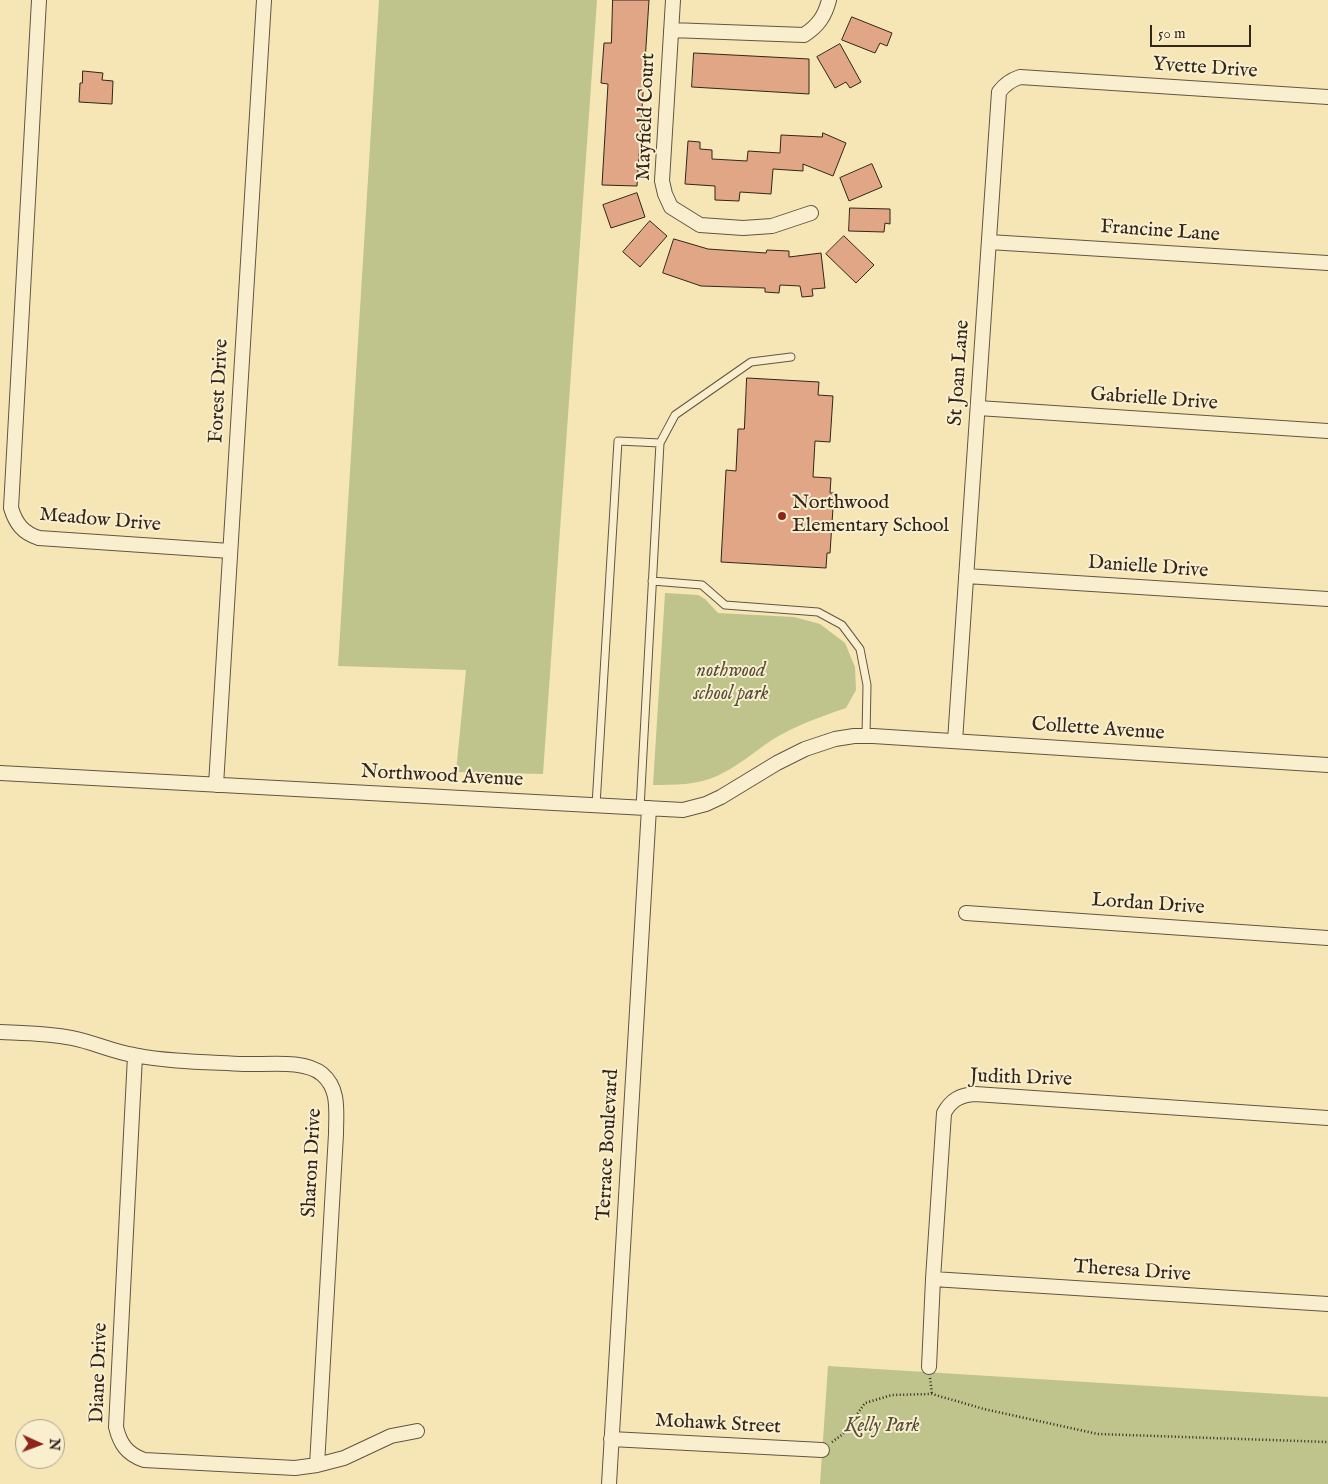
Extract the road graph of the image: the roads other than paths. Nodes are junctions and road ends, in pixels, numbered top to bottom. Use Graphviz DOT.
graph roads {
  1 [pos="39,0"];
  2 [pos="264,0"];
  3 [pos="673,0"];
  4 [pos="829,0"];
  5 [pos="671,30"];
  6 [pos="1078,80"];
  7 [pos="1328,97"];
  8 [pos="811,213"];
  9 [pos="989,242"];
  10 [pos="1328,263"];
  11 [pos="791,358"];
  12 [pos="978,408"];
  13 [pos="1328,431"];
  14 [pos="660,443"];
  15 [pos="230,551"];
  16 [pos="966,576"];
  17 [pos="652,582"];
  18 [pos="1328,599"];
  19 [pos="866,736"];
  20 [pos="956,741"];
  21 [pos="1328,765"];
  22 [pos="0,773"];
  23 [pos="216,785"];
  24 [pos="596,806"];
  25 [pos="644,808"];
  26 [pos="966,913"];
  27 [pos="1328,938"];
  28 [pos="0,1032"];
  29 [pos="135,1056"];
  30 [pos="1328,1118"];
  31 [pos="933,1279"];
  32 [pos="1328,1304"];
  33 [pos="929,1368"];
  34 [pos="417,1432"];
  35 [pos="611,1439"];
  36 [pos="822,1450"];
  37 [pos="317,1465"];
  38 [pos="609,1484"];
  1 -- 15 [label="street, Meadow Drive"];
  2 -- 15 [label="street, Forest Drive"];
  3 -- 5 [label="street, Mayfield Court"];
  4 -- 5 [label="street"];
  5 -- 8 [label="street, Mayfield Court"];
  6 -- 7 [label="street, Yvette Drive"];
  6 -- 9 [label="street, St Joan Lane"];
  9 -- 10 [label="street, Francine Lane"];
  9 -- 12 [label="street, St Joan Lane"];
  11 -- 14 [label="lane"];
  12 -- 13 [label="street, Gabrielle Drive"];
  12 -- 16 [label="street, St Joan Lane"];
  14 -- 17 [label="lane"];
  14 -- 24 [label="lane"];
  15 -- 23 [label="street, Forest Drive"];
  16 -- 18 [label="street, Danielle Drive"];
  16 -- 20 [label="street, St Joan Lane"];
  17 -- 19 [label="lane"];
  17 -- 25 [label="lane"];
  19 -- 20 [label="street, Collette Avenue"];
  19 -- 25 [label="street, Northwood Avenue"];
  20 -- 21 [label="street, Collette Avenue"];
  22 -- 23 [label="street, Northwood Avenue"];
  23 -- 24 [label="street, Northwood Avenue"];
  24 -- 25 [label="street, Northwood Avenue"];
  25 -- 35 [label="street, Terrace Boulevard"];
  26 -- 27 [label="street, Lordan Drive"];
  28 -- 29 [label="street, Sharon Drive"];
  29 -- 37 [label="street, Sharon Drive"];
  29 -- 37 [label="street, Diane Drive"];
  30 -- 31 [label="street, Judith Drive"];
  31 -- 32 [label="street, Theresa Drive"];
  31 -- 33 [label="street, Judith Drive"];
  34 -- 37 [label="street, Diane Drive"];
  35 -- 36 [label="street, Mohawk Street"];
  35 -- 38 [label="street, Terrace Boulevard"];
}
